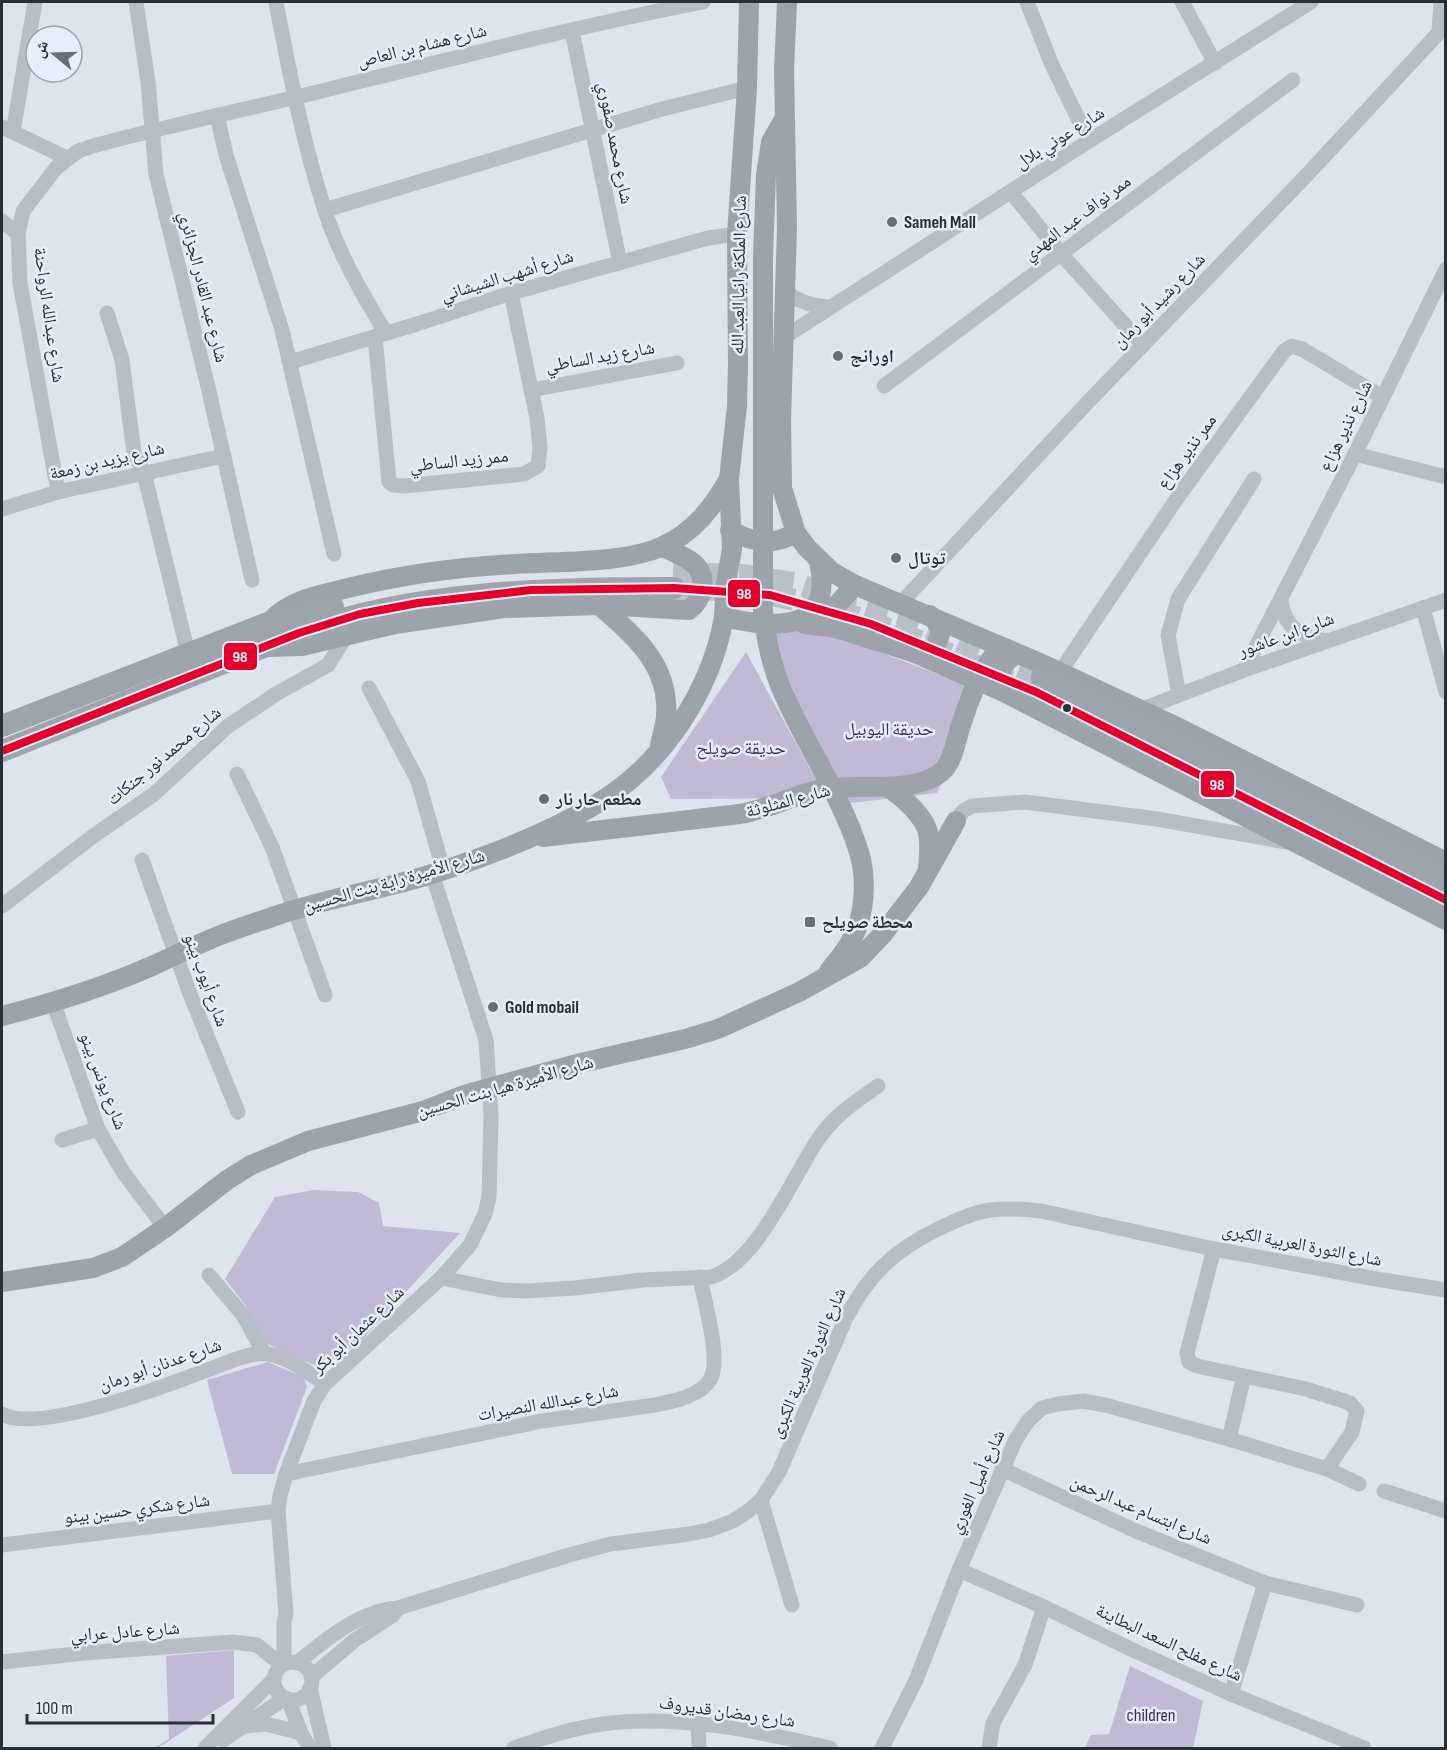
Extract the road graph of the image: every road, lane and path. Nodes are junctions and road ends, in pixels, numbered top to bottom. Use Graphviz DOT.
graph roads {
  1 [pos="35,2"];
  2 [pos="136,2"];
  3 [pos="276,2"];
  4 [pos="619,2"];
  5 [pos="703,2"];
  6 [pos="749,2"];
  7 [pos="787,2"];
  8 [pos="1027,2"];
  9 [pos="1182,2"];
  10 [pos="1311,2"];
  11 [pos="1441,2"];
  12 [pos="1294,6"];
  13 [pos="621,18"];
  14 [pos="1442,28"];
  15 [pos="572,31"];
  16 [pos="1215,63"];
  17 [pos="1293,81"];
  18 [pos="747,88"];
  19 [pos="296,97"];
  20 [pos="217,115"];
  21 [pos="783,121"];
  22 [pos="7,129"];
  23 [pos="592,130"];
  24 [pos="151,132"];
  25 [pos="1089,141"];
  26 [pos="67,159"];
  27 [pos="1011,192"];
  28 [pos="325,210"];
  29 [pos="2,221"];
  30 [pos="18,234"];
  31 [pos="737,234"];
  32 [pos="1061,254"];
  33 [pos="620,263"];
  34 [pos="1446,269"];
  35 [pos="785,292"];
  36 [pos="511,293"];
  37 [pos="831,307"];
  38 [pos="107,313"];
  39 [pos="381,335"];
  40 [pos="783,338"];
  41 [pos="1143,345"];
  42 [pos="291,362"];
  43 [pos="677,363"];
  44 [pos="884,386"];
  45 [pos="531,390"];
  46 [pos="1382,397"];
  47 [pos="1355,454"];
  48 [pos="223,456"];
  49 [pos="144,473"];
  50 [pos="1446,477"];
  51 [pos="729,479"];
  52 [pos="1254,479"];
  53 [pos="58,492"];
  54 [pos="2,509"];
  55 [pos="796,533"];
  56 [pos="731,539"];
  57 [pos="663,547"];
  58 [pos="334,554"];
  59 [pos="819,561"];
  60 [pos="252,580"];
  61 [pos="855,585"];
  62 [pos="1281,600"];
  63 [pos="1446,600"];
  64 [pos="900,604"];
  65 [pos="599,605"];
  66 [pos="1423,608"];
  67 [pos="930,615"];
  68 [pos="724,617"];
  69 [pos="797,621"];
  70 [pos="269,623"];
  71 [pos="836,628"];
  72 [pos="347,635"];
  73 [pos="1327,641"];
  74 [pos="265,646"];
  75 [pos="1009,651"];
  76 [pos="188,653"];
  77 [pos="915,653"];
  78 [pos="1245,670"];
  79 [pos="978,681"];
  80 [pos="1046,681"];
  81 [pos="369,688"];
  82 [pos="1004,692"];
  83 [pos="1446,692"];
  84 [pos="1179,695"];
  85 [pos="1140,710"];
  86 [pos="2,726"];
  87 [pos="2,751"];
  88 [pos="659,751"];
  89 [pos="237,774"];
  90 [pos="888,787"];
  91 [pos="956,821"];
  92 [pos="529,838"];
  93 [pos="1297,844"];
  94 [pos="142,860"];
  95 [pos="1446,862"];
  96 [pos="438,872"];
  97 [pos="927,873"];
  98 [pos="1446,878"];
  99 [pos="1446,900"];
  100 [pos="2,906"];
  101 [pos="294,910"];
  102 [pos="1446,920"];
  103 [pos="176,954"];
  104 [pos="822,980"];
  105 [pos="325,995"];
  106 [pos="53,1002"];
  107 [pos="2,1016"];
  108 [pos="878,1086"];
  109 [pos="490,1088"];
  110 [pos="238,1112"];
  111 [pos="98,1129"];
  112 [pos="62,1140"];
  113 [pos="165,1228"];
  114 [pos="1214,1248"];
  115 [pos="209,1275"];
  116 [pos="699,1277"];
  117 [pos="441,1278"];
  118 [pos="2,1282"];
  119 [pos="1446,1290"];
  120 [pos="264,1353"];
  121 [pos="1244,1376"];
  122 [pos="325,1384"];
  123 [pos="2,1414"];
  124 [pos="1229,1439"];
  125 [pos="1002,1469"];
  126 [pos="1327,1469"];
  127 [pos="286,1474"];
  128 [pos="1359,1484"];
  129 [pos="1384,1491"];
  130 [pos="761,1500"];
  131 [pos="278,1511"];
  132 [pos="1446,1511"];
  133 [pos="2,1545"];
  134 [pos="959,1570"];
  135 [pos="1265,1583"];
  136 [pos="792,1605"];
  137 [pos="1357,1605"];
  138 [pos="1044,1607"];
  139 [pos="398,1608"];
  140 [pos="2,1662"];
  141 [pos="284,1668"];
  142 [pos="311,1682"];
  143 [pos="1231,1694"];
  144 [pos="286,1699"];
  145 [pos="698,1724"];
  146 [pos="240,1727"];
  147 [pos="301,1733"];
  148 [pos="205,1749"];
  149 [pos="211,1749"];
  150 [pos="310,1749"];
  151 [pos="324,1749"];
  152 [pos="514,1749"];
  153 [pos="699,1749"];
  154 [pos="830,1749"];
  155 [pos="882,1749"];
  156 [pos="989,1749"];
  157 [pos="1364,1749"];
  1 -- 22 [label="street"];
  2 -- 24 [label="street, شارع عبد القادر الجزائري"];
  3 -- 19 [label="street"];
  4 -- 13 [label="street"];
  5 -- 13 [label="street, شارع هشام بن العاص"];
  6 -- 18 [label="main road, شارع الملكة رانيا العبد الله"];
  7 -- 21 [label="main road"];
  8 -- 25 [label="street"];
  9 -- 16 [label="street"];
  10 -- 12 [label="street, شارع عوني بلال"];
  11 -- 14 [label="street"];
  12 -- 16 [label="street, شارع عوني بلال"];
  13 -- 15 [label="street, شارع هشام بن العاص"];
  14 -- 41 [label="street, شارع رشيد أبو رمان"];
  15 -- 19 [label="street, شارع هشام بن العاص"];
  15 -- 23 [label="street, شارع محمد صفوري"];
  16 -- 25 [label="street, شارع عوني بلال"];
  17 -- 32 [label="street, ممر نواف عبد المهدي"];
  18 -- 23 [label="street"];
  18 -- 31 [label="main road, شارع الملكة رانيا العبد الله"];
  19 -- 20 [label="street, شارع هشام بن العاص"];
  19 -- 28 [label="street"];
  20 -- 24 [label="street, شارع هشام بن العاص"];
  20 -- 42 [label="street"];
  21 -- 35 [label="main road"];
  21 -- 104 [label="main road"];
  22 -- 26 [label="street"];
  23 -- 28 [label="street"];
  23 -- 33 [label="street, شارع محمد صفوري"];
  24 -- 26 [label="street, شارع عبدالله الرواحنة"];
  24 -- 48 [label="street, شارع عبد القادر الجزائري"];
  25 -- 27 [label="street, شارع عوني بلال"];
  26 -- 30 [label="street, شارع عبدالله الرواحنة"];
  27 -- 32 [label="street"];
  27 -- 37 [label="street, شارع عوني بلال"];
  28 -- 39 [label="street"];
  29 -- 30 [label="street"];
  30 -- 53 [label="street, شارع عبدالله الرواحنة"];
  31 -- 33 [label="street, شارع أشهب الشيشاني"];
  31 -- 51 [label="main road, شارع الملكة رانيا العبد الله"];
  32 -- 41 [label="street"];
  32 -- 44 [label="street, ممر نواف عبد المهدي"];
  33 -- 36 [label="street, شارع أشهب الشيشاني"];
  34 -- 46 [label="street, شارع نذير هزاع"];
  35 -- 37 [label="street"];
  35 -- 40 [label="main road"];
  36 -- 39 [label="street, شارع أشهب الشيشاني"];
  36 -- 45 [label="street, ممر زيد الساطي"];
  37 -- 40 [label="street, شارع عوني بلال"];
  38 -- 49 [label="street"];
  39 -- 42 [label="street, شارع أشهب الشيشاني"];
  39 -- 45 [label="street, ممر زيد الساطي"];
  40 -- 55 [label="main road"];
  41 -- 64 [label="street, شارع رشيد أبو رمان"];
  42 -- 58 [label="street"];
  43 -- 45 [label="street, شارع زيد الساطي"];
  46 -- 47 [label="street, شارع نذير هزاع"];
  46 -- 80 [label="street, ممر نذير هزاع"];
  47 -- 50 [label="street"];
  47 -- 62 [label="street, شارع نذير هزاع"];
  48 -- 49 [label="street, شارع يزيد بن زمعة"];
  48 -- 60 [label="street, شارع عبد القادر الجزائري"];
  49 -- 53 [label="street, شارع يزيد بن زمعة"];
  49 -- 76 [label="street"];
  51 -- 56 [label="main road, شارع الملكة رانيا العبد الله"];
  51 -- 57 [label="main road"];
  52 -- 84 [label="street"];
  53 -- 54 [label="street, شارع يزيد بن زمعة"];
  55 -- 56 [label="main road"];
  55 -- 59 [label="main road"];
  56 -- 68 [label="main road, شارع الملكة رانيا العبد الله"];
  57 -- 65 [label="main road"];
  57 -- 70 [label="main road"];
  59 -- 61 [label="main road"];
  59 -- 69 [label="main road"];
  61 -- 64 [label="main road"];
  61 -- 71 [label="main road"];
  62 -- 73 [label="street"];
  62 -- 78 [label="street, شارع نذير هزاع"];
  63 -- 66 [label="street, شارع ابن عاشور"];
  64 -- 67 [label="main road"];
  65 -- 72 [label="main road"];
  65 -- 88 [label="main road"];
  66 -- 73 [label="street, شارع ابن عاشور"];
  66 -- 83 [label="street"];
  67 -- 75 [label="main road"];
  67 -- 77 [label="main road"];
  68 -- 69 [label="main road"];
  68 -- 88 [label="main road, شارع الأميرة راية بنت الحسين"];
  69 -- 71 [label="main road"];
  70 -- 74 [label="highway"];
  70 -- 76 [label="highway"];
  71 -- 77 [label="main road"];
  72 -- 74 [label="main road"];
  72 -- 100 [label="street, شارع محمد نور جنكات"];
  73 -- 78 [label="street, شارع ابن عاشور"];
  74 -- 87 [label="highway"];
  75 -- 79 [label="main road, شارع المثلوثة"];
  75 -- 80 [label="main road"];
  75 -- 82 [label="main road"];
  76 -- 86 [label="highway"];
  77 -- 79 [label="main road"];
  78 -- 84 [label="street, شارع ابن عاشور"];
  79 -- 82 [label="main road"];
  79 -- 90 [label="main road, شارع المثلوثة"];
  80 -- 85 [label="main road"];
  80 -- 98 [label="highway"];
  80 -- 99 [label="highway"];
  81 -- 96 [label="street, شارع عثمان أبو بكر"];
  82 -- 93 [label="main road"];
  84 -- 85 [label="street, شارع ابن عاشور"];
  85 -- 95 [label="main road"];
  88 -- 92 [label="main road, شارع الأميرة راية بنت الحسين"];
  89 -- 101 [label="street"];
  90 -- 92 [label="main road, شارع المثلوثة"];
  90 -- 97 [label="main road"];
  91 -- 93 [label="street"];
  91 -- 97 [label="main road, شارع الأميرة هيا بنت الحسين"];
  92 -- 96 [label="main road, شارع الأميرة راية بنت الحسين"];
  93 -- 102 [label="main road"];
  94 -- 103 [label="street, شارع أيوب بينو"];
  96 -- 101 [label="main road, شارع الأميرة راية بنت الحسين"];
  96 -- 109 [label="street, شارع عثمان أبو بكر"];
  97 -- 104 [label="main road, شارع الأميرة هيا بنت الحسين"];
  101 -- 103 [label="main road, شارع الأميرة راية بنت الحسين"];
  101 -- 105 [label="street"];
  103 -- 106 [label="main road, شارع الأميرة راية بنت الحسين"];
  103 -- 110 [label="street, شارع أيوب بينو"];
  104 -- 109 [label="main road, شارع الأميرة هيا بنت الحسين"];
  106 -- 107 [label="main road, شارع الأميرة راية بنت الحسين"];
  106 -- 111 [label="street, شارع يونس بينو"];
  108 -- 116 [label="street"];
  109 -- 113 [label="main road, شارع الأميرة هيا بنت الحسين"];
  109 -- 117 [label="street, شارع عثمان أبو بكر"];
  111 -- 112 [label="street"];
  111 -- 113 [label="street, شارع يونس بينو"];
  113 -- 118 [label="main road, شارع الأميرة هيا بنت الحسين"];
  114 -- 119 [label="street, شارع الثورة العربية الكبرى"];
  114 -- 121 [label="street"];
  114 -- 130 [label="street, شارع الثورة العربية الكبرى"];
  115 -- 120 [label="street"];
  116 -- 117 [label="street"];
  116 -- 127 [label="street, شارع عبدالله النصيرات"];
  117 -- 122 [label="street, شارع عثمان أبو بكر"];
  120 -- 122 [label="street"];
  120 -- 123 [label="street, شارع عدنان أبو رمان"];
  121 -- 124 [label="street"];
  121 -- 126 [label="street"];
  122 -- 127 [label="street, شارع عثمان أبو بكر"];
  124 -- 125 [label="street, شارع أميل الغوري"];
  124 -- 126 [label="street, شارع أميل الغوري"];
  125 -- 134 [label="street, شارع أميل الغوري"];
  125 -- 135 [label="street, شارع ابتسام عبد الرحمن"];
  126 -- 128 [label="street, شارع أميل الغوري"];
  127 -- 131 [label="street, شارع عثمان أبو بكر"];
  129 -- 132 [label="street"];
  130 -- 136 [label="street"];
  130 -- 139 [label="street, شارع الثورة العربية الكبرى"];
  131 -- 133 [label="street, شارع شكري حسين بينو"];
  131 -- 141 [label="street, شارع عثمان أبو بكر"];
  134 -- 138 [label="street, شارع مفلح السعد البطاينة"];
  134 -- 155 [label="street, شارع أميل الغوري"];
  135 -- 137 [label="street, شارع ابتسام عبد الرحمن"];
  135 -- 143 [label="street"];
  138 -- 143 [label="street, شارع مفلح السعد البطاينة"];
  138 -- 156 [label="street"];
  139 -- 141 [label="street, شارع الثورة العربية الكبرى"];
  139 -- 142 [label="street, شارع الثورة العربية الكبرى"];
  140 -- 141 [label="street, شارع عادل عرابي"];
  141 -- 142 [label="street"];
  141 -- 144 [label="street"];
  141 -- 148 [label="street, شارع الثورة العربية الكبرى"];
  142 -- 144 [label="street"];
  142 -- 151 [label="street"];
  143 -- 157 [label="street, شارع مفلح السعد البطاينة"];
  144 -- 146 [label="street"];
  144 -- 147 [label="street"];
  145 -- 152 [label="street, شارع رمضان قديروف"];
  145 -- 153 [label="street"];
  145 -- 154 [label="street, شارع رمضان قديروف"];
  146 -- 147 [label="street"];
  146 -- 149 [label="street"];
  147 -- 150 [label="street"];
}
